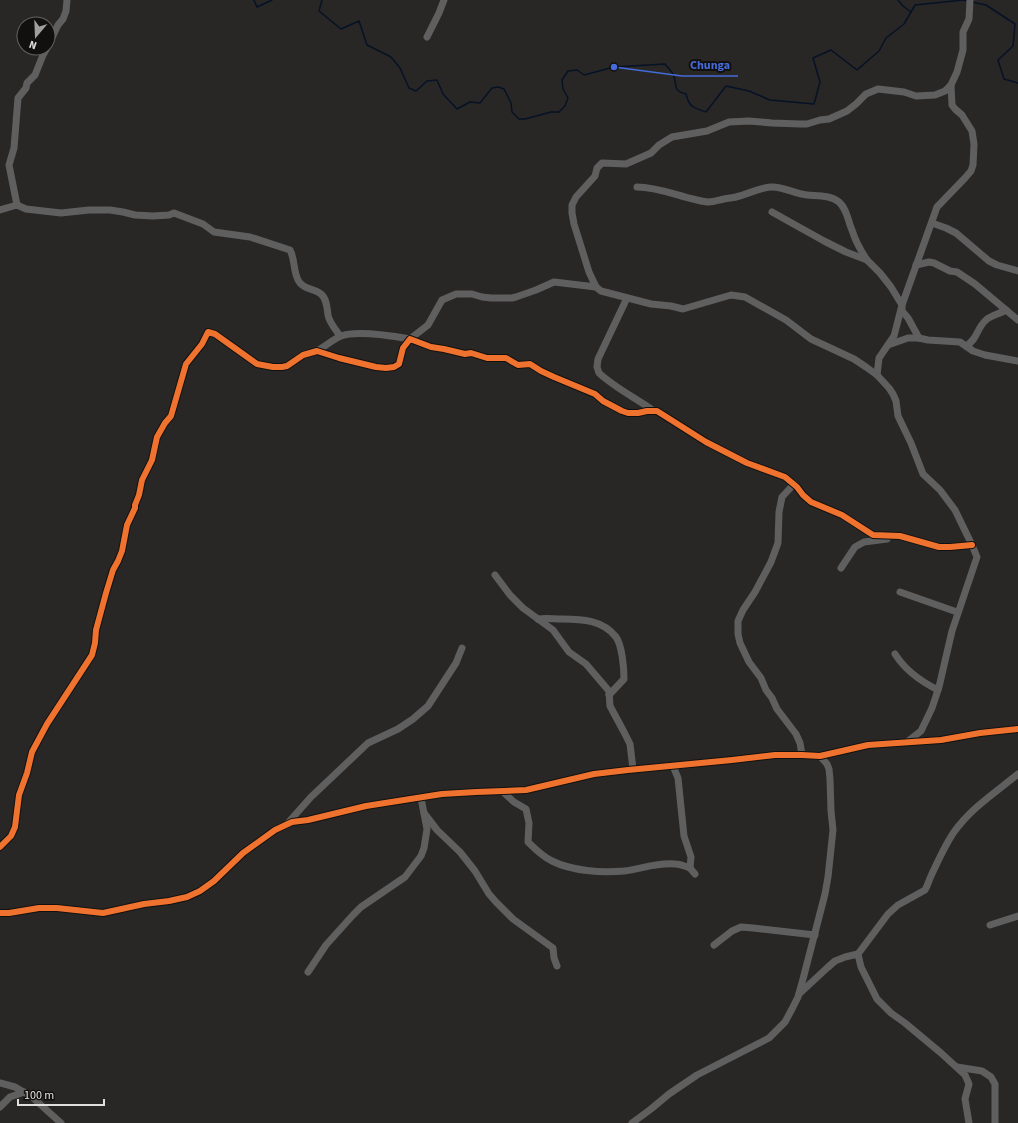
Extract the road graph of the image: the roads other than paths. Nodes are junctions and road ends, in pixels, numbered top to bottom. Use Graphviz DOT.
graph roads {
  1 [pos="67,0"];
  2 [pos="444,0"];
  3 [pos="970,0"];
  4 [pos="56,29"];
  5 [pos="427,37"];
  6 [pos="43,56"];
  7 [pos="950,85"];
  8 [pos="637,187"];
  9 [pos="17,206"];
  10 [pos="0,210"];
  11 [pos="772,212"];
  12 [pos="932,223"];
  13 [pos="867,260"];
  14 [pos="916,265"];
  15 [pos="1018,271"];
  16 [pos="596,287"];
  17 [pos="627,298"];
  18 [pos="902,305"];
  19 [pos="1006,310"];
  20 [pos="1018,320"];
  21 [pos="340,336"];
  22 [pos="919,338"];
  23 [pos="410,340"];
  24 [pos="888,345"];
  25 [pos="966,346"];
  26 [pos="317,351"];
  27 [pos="1018,361"];
  28 [pos="877,375"];
  29 [pos="654,411"];
  30 [pos="794,484"];
  31 [pos="900,536"];
  32 [pos="972,544"];
  33 [pos="841,568"];
  34 [pos="495,575"];
  35 [pos="900,592"];
  36 [pos="958,612"];
  37 [pos="538,619"];
  38 [pos="462,648"];
  39 [pos="895,654"];
  40 [pos="938,690"];
  41 [pos="609,695"];
  42 [pos="1018,729"];
  43 [pos="907,742"];
  44 [pos="802,754"];
  45 [pos="820,756"];
  46 [pos="673,766"];
  47 [pos="633,769"];
  48 [pos="1018,774"];
  49 [pos="502,791"];
  50 [pos="421,798"];
  51 [pos="424,813"];
  52 [pos="287,824"];
  53 [pos="0,848"];
  54 [pos="690,868"];
  55 [pos="694,874"];
  56 [pos="0,913"];
  57 [pos="1018,916"];
  58 [pos="990,925"];
  59 [pos="815,935"];
  60 [pos="714,945"];
  61 [pos="858,954"];
  62 [pos="557,966"];
  63 [pos="308,972"];
  64 [pos="799,995"];
  65 [pos="957,1067"];
  66 [pos="0,1082"];
  67 [pos="24,1092"];
  68 [pos="0,1107"];
  69 [pos="61,1123"];
  70 [pos="632,1123"];
  71 [pos="970,1123"];
  72 [pos="995,1123"];
  1 -- 4 [label="street"];
  2 -- 5 [label="street"];
  3 -- 7 [label="street"];
  6 -- 9 [label="street"];
  7 -- 12 [label="street"];
  7 -- 16 [label="street"];
  8 -- 13 [label="street"];
  9 -- 10 [label="street"];
  9 -- 21 [label="street"];
  11 -- 13 [label="street"];
  12 -- 14 [label="street"];
  12 -- 15 [label="street"];
  13 -- 18 [label="street"];
  14 -- 18 [label="street"];
  14 -- 19 [label="street"];
  16 -- 17 [label="street"];
  16 -- 23 [label="street"];
  17 -- 28 [label="street"];
  17 -- 29 [label="street"];
  18 -- 22 [label="street"];
  18 -- 24 [label="street"];
  19 -- 20 [label="street"];
  19 -- 25 [label="street"];
  21 -- 23 [label="street"];
  21 -- 26 [label="street"];
  22 -- 24 [label="street"];
  22 -- 25 [label="street"];
  23 -- 26 [label="street"];
  23 -- 29 [label="street"];
  24 -- 28 [label="street"];
  25 -- 27 [label="street"];
  26 -- 53 [label="street"];
  28 -- 32 [label="street"];
  29 -- 30 [label="street"];
  30 -- 31 [label="street"];
  30 -- 44 [label="street"];
  31 -- 32 [label="street"];
  31 -- 33 [label="street"];
  32 -- 36 [label="street"];
  34 -- 37 [label="street"];
  35 -- 36 [label="street"];
  36 -- 40 [label="street"];
  37 -- 41 [label="street"];
  37 -- 41 [label="street"];
  38 -- 52 [label="street"];
  39 -- 40 [label="street"];
  40 -- 43 [label="street"];
  41 -- 47 [label="street"];
  42 -- 43 [label="street"];
  43 -- 45 [label="street"];
  44 -- 45 [label="street"];
  44 -- 46 [label="street"];
  45 -- 59 [label="street"];
  46 -- 47 [label="street"];
  46 -- 54 [label="street"];
  47 -- 49 [label="street"];
  48 -- 61 [label="street"];
  49 -- 50 [label="street"];
  49 -- 54 [label="street"];
  50 -- 51 [label="street"];
  50 -- 52 [label="street"];
  51 -- 62 [label="street"];
  51 -- 63 [label="street"];
  52 -- 56 [label="street"];
  54 -- 55 [label="street"];
  57 -- 58 [label="street"];
  59 -- 60 [label="street"];
  59 -- 64 [label="street"];
  61 -- 64 [label="street"];
  61 -- 65 [label="street"];
  64 -- 70 [label="street"];
  65 -- 71 [label="street"];
  65 -- 72 [label="street"];
  66 -- 67 [label="street"];
  67 -- 68 [label="street"];
  67 -- 69 [label="street"];
}
